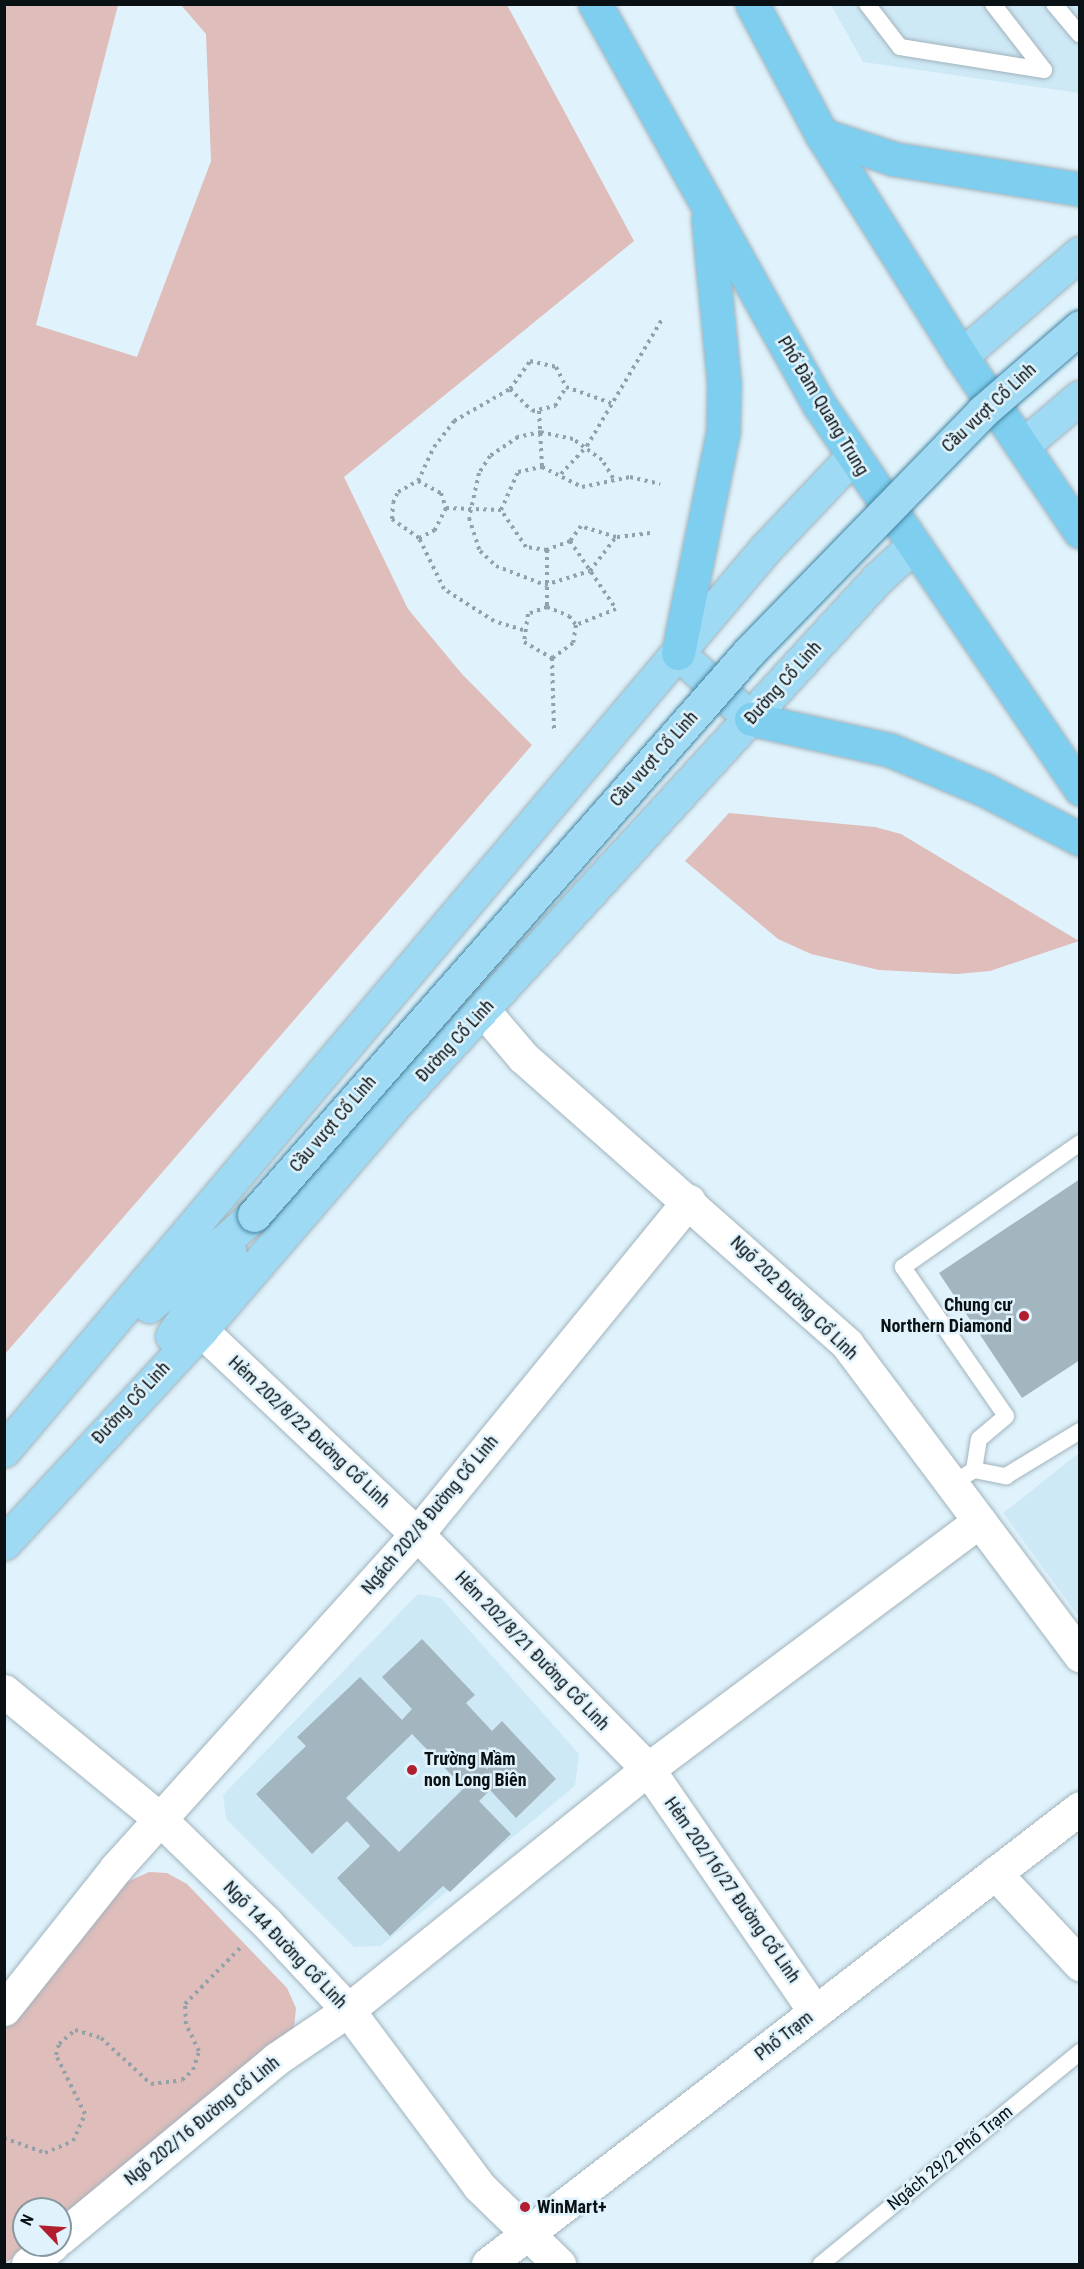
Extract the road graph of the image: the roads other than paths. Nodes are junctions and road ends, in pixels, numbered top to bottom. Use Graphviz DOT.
graph roads {
  1 [pos="596,4"];
  2 [pos="752,4"];
  3 [pos="867,4"];
  4 [pos="993,4"];
  5 [pos="1054,4"];
  6 [pos="1080,35"];
  7 [pos="822,135"];
  8 [pos="1080,189"];
  9 [pos="707,208"];
  10 [pos="1080,253"];
  11 [pos="1080,327"];
  12 [pos="961,356"];
  13 [pos="1080,397"];
  14 [pos="1022,446"];
  15 [pos="852,457"];
  16 [pos="1080,532"];
  17 [pos="913,546"];
  18 [pos="678,653"];
  19 [pos="751,719"];
  20 [pos="1080,789"];
  21 [pos="1080,839"];
  22 [pos="483,1010"];
  23 [pos="1080,1143"];
  24 [pos="688,1201"];
  25 [pos="254,1215"];
  26 [pos="201,1330"];
  27 [pos="68,1376"];
  28 [pos="117,1417"];
  29 [pos="1080,1431"];
  30 [pos="4,1450"];
  31 [pos="964,1476"];
  32 [pos="979,1521"];
  33 [pos="417,1534"];
  34 [pos="4,1543"];
  35 [pos="1080,1656"];
  36 [pos="4,1691"];
  37 [pos="648,1769"];
  38 [pos="1080,1808"];
  39 [pos="162,1821"];
  40 [pos="995,1874"];
  41 [pos="1080,1964"];
  42 [pos="4,2009"];
  43 [pos="348,2010"];
  44 [pos="816,2012"];
  45 [pos="1080,2052"];
  46 [pos="72,2228"];
  47 [pos="527,2235"];
  48 [pos="488,2265"];
  49 [pos="559,2265"];
  50 [pos="821,2265"];
  1 -- 9 [label="highway, Phố Đàm Quang Trung"];
  2 -- 7 [label="highway"];
  3 -- 4 [label="lane"];
  5 -- 6 [label="lane"];
  7 -- 8 [label="highway"];
  7 -- 12 [label="highway"];
  9 -- 15 [label="highway, Phố Đàm Quang Trung"];
  9 -- 18 [label="highway"];
  10 -- 12 [label="main road"];
  11 -- 25 [label="main road, Cầu vượt Cổ Linh, bridge"];
  12 -- 14 [label="highway"];
  13 -- 14 [label="main road"];
  14 -- 16 [label="highway"];
  15 -- 17 [label="highway, Phố Đàm Quang Trung"];
  15 -- 18 [label="main road"];
  17 -- 19 [label="main road, Đường Cổ Linh"];
  17 -- 20 [label="highway, Phố Đàm Quang Trung"];
  18 -- 19 [label="main road"];
  18 -- 27 [label="main road"];
  19 -- 21 [label="highway"];
  19 -- 22 [label="main road, Đường Cổ Linh"];
  22 -- 24 [label="street, Ngõ 202 Đường Cổ Linh"];
  22 -- 26 [label="main road, Đường Cổ Linh"];
  23 -- 31 [label="lane"];
  24 -- 31 [label="street, Ngõ 202 Đường Cổ Linh"];
  24 -- 33 [label="street, Ngách 202/8 Đường Cổ Linh"];
  25 -- 27 [label="main road, Cầu vượt Cổ Linh"];
  25 -- 28 [label="main road, Cầu vượt Cổ Linh"];
  26 -- 28 [label="main road, Đường Cổ Linh"];
  26 -- 33 [label="street, Hẻm 202/8/22 Đường Cổ Linh"];
  27 -- 30 [label="main road"];
  28 -- 34 [label="main road, Đường Cổ Linh"];
  29 -- 31 [label="lane"];
  31 -- 32 [label="street, Ngõ 202 Đường Cổ Linh"];
  32 -- 35 [label="street, Ngõ 202 Đường Cổ Linh"];
  32 -- 37 [label="street, Ngõ 202/16 Đường Cổ Linh"];
  33 -- 37 [label="street, Hẻm 202/8/21 Đường Cổ Linh"];
  33 -- 39 [label="street, Ngách 202/8 Đường Cổ Linh"];
  36 -- 39 [label="street, Ngõ 144 Đường Cổ Linh"];
  37 -- 43 [label="street, Ngõ 202/16 Đường Cổ Linh"];
  37 -- 44 [label="street, Hẻm 202/16/27 Đường Cổ Linh"];
  38 -- 40 [label="street, Phố Trạm"];
  39 -- 42 [label="street, Ngách 202/8 Đường Cổ Linh"];
  39 -- 43 [label="street, Ngõ 144 Đường Cổ Linh"];
  40 -- 41 [label="street"];
  40 -- 44 [label="street, Phố Trạm"];
  43 -- 46 [label="street, Ngõ 202/16 Đường Cổ Linh"];
  43 -- 47 [label="street, Ngõ 144 Đường Cổ Linh"];
  44 -- 47 [label="street, Phố Trạm"];
  45 -- 50 [label="lane, Ngách 29/2 Phố Trạm"];
  47 -- 48 [label="street, Phố Trạm"];
  47 -- 49 [label="street, Ngõ 144 Đường Cổ Linh"];
}
